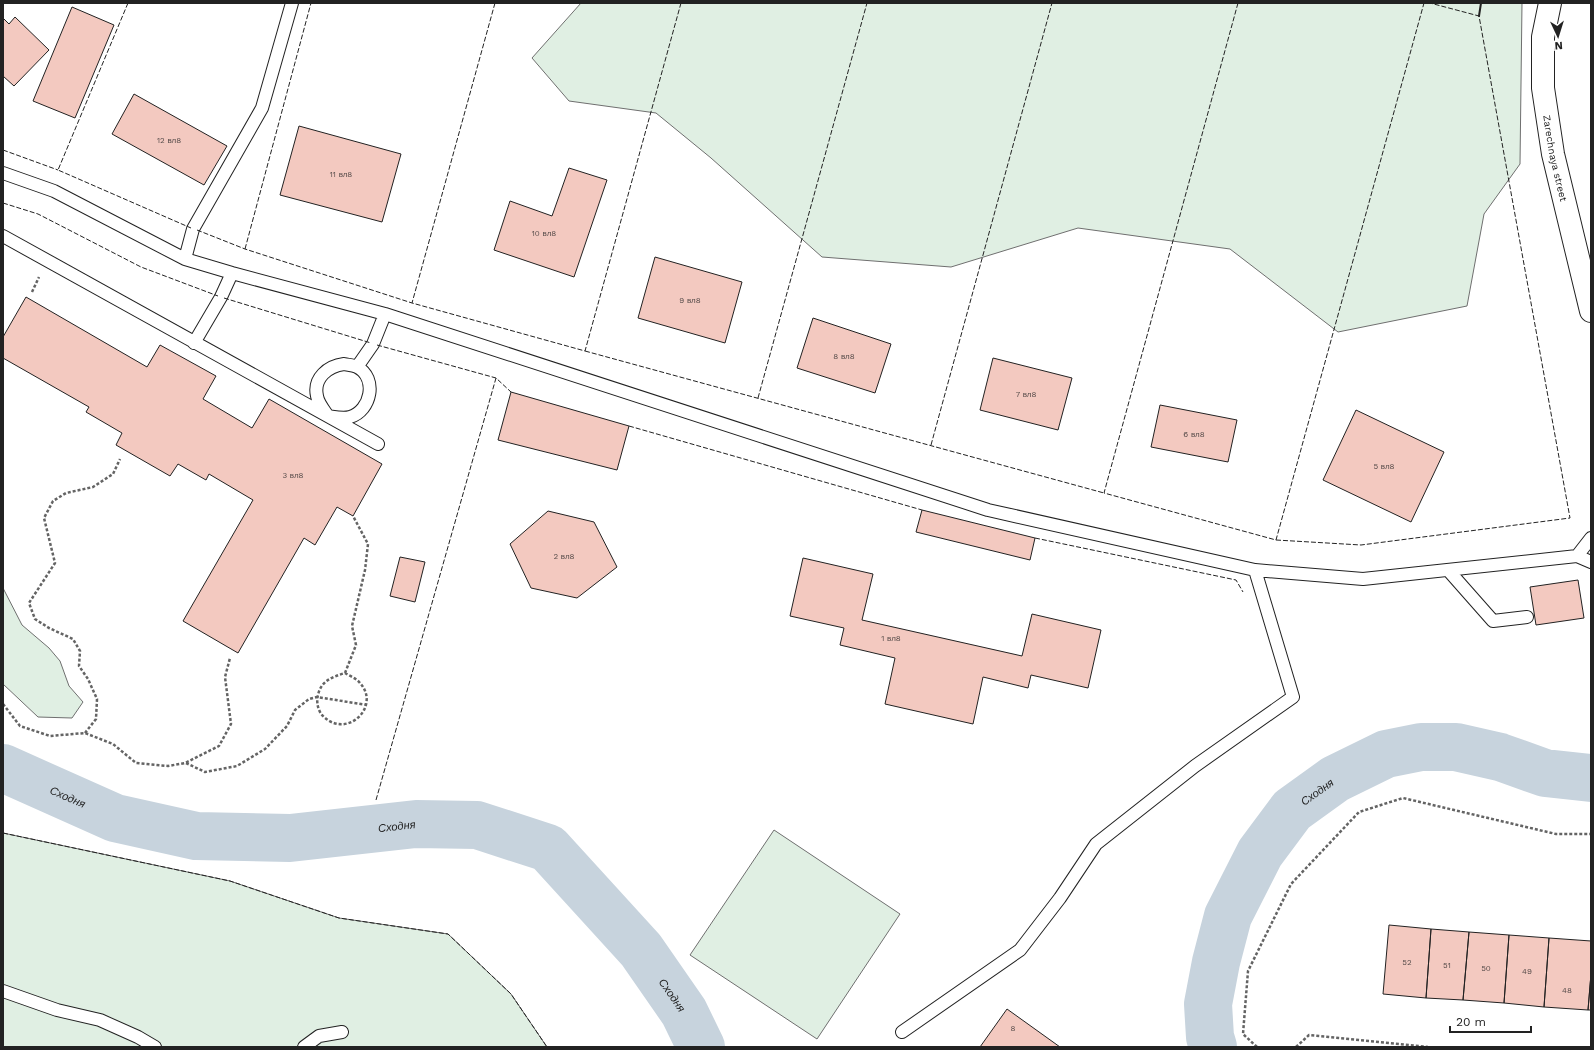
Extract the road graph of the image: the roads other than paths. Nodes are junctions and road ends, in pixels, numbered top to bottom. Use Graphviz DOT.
graph roads {
  1 [pos="292,3"];
  2 [pos="1550,3"];
  3 [pos="3,172"];
  4 [pos="5,241"];
  5 [pos="185,259"];
  6 [pos="232,273"];
  7 [pos="1591,311"];
  8 [pos="385,314"];
  9 [pos="194,343"];
  10 [pos="357,367"];
  11 [pos="328,416"];
  12 [pos="378,444"];
  13 [pos="1591,538"];
  14 [pos="1577,556"];
  15 [pos="1591,562"];
  16 [pos="1254,570"];
  17 [pos="1448,570"];
  18 [pos="1527,617"];
  19 [pos="3,991"];
  20 [pos="342,1032"];
  21 [pos="902,1032"];
  22 [pos="155,1047"];
  23 [pos="304,1047"];
  1 -- 5 [label="lane"];
  2 -- 7 [label="main road, Zarechnaya street"];
  3 -- 5 [label="lane"];
  4 -- 9 [label="lane"];
  5 -- 6 [label="lane"];
  6 -- 8 [label="lane"];
  6 -- 9 [label="lane"];
  8 -- 10 [label="lane"];
  8 -- 16 [label="lane"];
  9 -- 11 [label="lane"];
  10 -- 11 [label="lane"];
  10 -- 11 [label="lane"];
  11 -- 12 [label="lane"];
  13 -- 14 [label="lane"];
  14 -- 15 [label="lane"];
  14 -- 17 [label="lane"];
  16 -- 17 [label="lane"];
  16 -- 21 [label="lane"];
  17 -- 18 [label="lane"];
  19 -- 22 [label="lane"];
  20 -- 23 [label="lane"];
}
